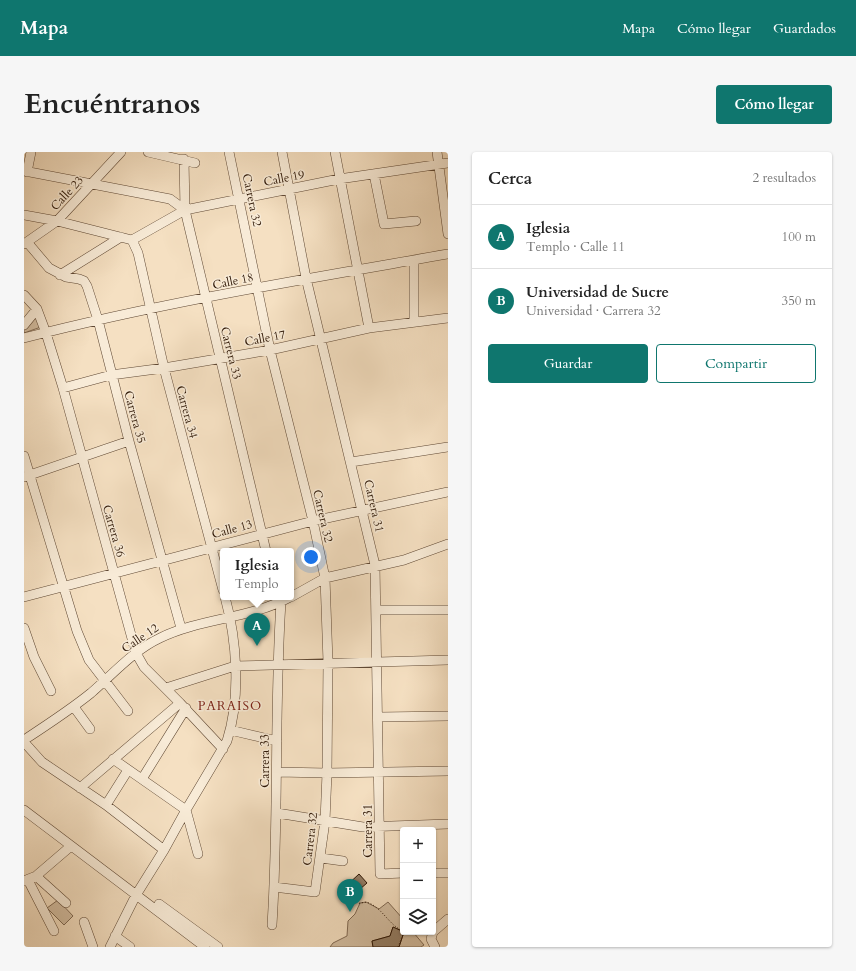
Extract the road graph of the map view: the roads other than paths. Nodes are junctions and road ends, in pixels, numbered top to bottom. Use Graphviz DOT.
graph roads {
  1 [pos="31,152"];
  2 [pos="121,152"];
  3 [pos="148,152"];
  4 [pos="229,152"];
  5 [pos="282,152"];
  6 [pos="335,152"];
  7 [pos="437,152"];
  8 [pos="184,159"];
  9 [pos="195,163"];
  10 [pos="444,164"];
  11 [pos="26,171"];
  12 [pos="374,174"];
  13 [pos="339,179"];
  14 [pos="92,184"];
  15 [pos="288,189"];
  16 [pos="239,199"];
  17 [pos="185,210"];
  18 [pos="24,215"];
  19 [pos="57,221"];
  20 [pos="416,221"];
  21 [pos="448,234"];
  22 [pos="121,237"];
  23 [pos="132,240"];
  24 [pos="25,243"];
  25 [pos="448,254"];
  26 [pos="414,260"];
  27 [pos="357,270"];
  28 [pos="60,275"];
  29 [pos="306,278"];
  30 [pos="257,288"];
  31 [pos="24,295"];
  32 [pos="206,299"];
  33 [pos="37,310"];
  34 [pos="150,310"];
  35 [pos="448,318"];
  36 [pos="98,320"];
  37 [pos="414,322"];
  38 [pos="24,325"];
  39 [pos="369,328"];
  40 [pos="46,332"];
  41 [pos="24,338"];
  42 [pos="321,339"];
  43 [pos="270,350"];
  44 [pos="221,358"];
  45 [pos="164,368"];
  46 [pos="111,375"];
  47 [pos="63,388"];
  48 [pos="129,441"];
  49 [pos="448,446"];
  50 [pos="24,456"];
  51 [pos="81,457"];
  52 [pos="351,462"];
  53 [pos="27,476"];
  54 [pos="448,492"];
  55 [pos="363,510"];
  56 [pos="313,521"];
  57 [pos="262,534"];
  58 [pos="448,544"];
  59 [pos="211,547"];
  60 [pos="265,548"];
  61 [pos="163,561"];
  62 [pos="375,565"];
  63 [pos="114,573"];
  64 [pos="325,578"];
  65 [pos="220,579"];
  66 [pos="64,586"];
  67 [pos="294,595"];
  68 [pos="24,597"];
  69 [pos="226,600"];
  70 [pos="280,600"];
  71 [pos="378,610"];
  72 [pos="448,610"];
  73 [pos="231,617"];
  74 [pos="24,628"];
  75 [pos="181,628"];
  76 [pos="136,653"];
  77 [pos="448,660"];
  78 [pos="378,661"];
  79 [pos="328,662"];
  80 [pos="277,664"];
  81 [pos="235,666"];
  82 [pos="104,682"];
  83 [pos="166,688"];
  84 [pos="51,691"];
  85 [pos="183,706"];
  86 [pos="74,707"];
  87 [pos="128,711"];
  88 [pos="448,716"];
  89 [pos="379,717"];
  90 [pos="90,729"];
  91 [pos="230,730"];
  92 [pos="24,741"];
  93 [pos="277,741"];
  94 [pos="223,749"];
  95 [pos="113,759"];
  96 [pos="128,770"];
  97 [pos="448,771"];
  98 [pos="277,772"];
  99 [pos="328,773"];
  100 [pos="379,773"];
  101 [pos="142,779"];
  102 [pos="80,788"];
  103 [pos="106,806"];
  104 [pos="24,810"];
  105 [pos="186,810"];
  106 [pos="277,813"];
  107 [pos="326,821"];
  108 [pos="448,824"];
  109 [pos="380,826"];
  110 [pos="71,846"];
  111 [pos="164,850"];
  112 [pos="198,854"];
  113 [pos="320,858"];
  114 [pos="343,861"];
  115 [pos="400,873"];
  116 [pos="436,873"];
  117 [pos="448,873"];
  118 [pos="36,876"];
  119 [pos="26,881"];
  120 [pos="274,887"];
  121 [pos="137,893"];
  122 [pos="66,903"];
  123 [pos="448,920"];
  124 [pos="84,922"];
  125 [pos="272,925"];
  126 [pos="54,930"];
  127 [pos="196,935"];
  128 [pos="115,936"];
  129 [pos="433,943"];
  130 [pos="93,947"];
  131 [pos="110,947"];
  132 [pos="130,947"];
  133 [pos="205,947"];
  134 [pos="218,947"];
  1 -- 11 [label="street"];
  2 -- 14 [label="street, Calle 23"];
  3 -- 8 [label="street"];
  4 -- 16 [label="street, Carrera 32"];
  5 -- 15 [label="street, Carrera 31"];
  6 -- 13 [label="street"];
  7 -- 10 [label="street"];
  8 -- 9 [label="street"];
  8 -- 17 [label="street, Carrera 33"];
  10 -- 12 [label="street, Calle 19"];
  10 -- 21 [label="street"];
  11 -- 14 [label="street"];
  12 -- 13 [label="street, Calle 19"];
  12 -- 20 [label="street"];
  13 -- 15 [label="street, Calle 19"];
  13 -- 27 [label="street"];
  14 -- 17 [label="street"];
  14 -- 19 [label="street, Calle 23"];
  15 -- 16 [label="street, Calle 19"];
  15 -- 29 [label="street, Carrera 31"];
  16 -- 17 [label="street, Calle 19"];
  16 -- 30 [label="street, Carrera 32"];
  17 -- 23 [label="street, Calle 19"];
  17 -- 32 [label="street, Carrera 33"];
  18 -- 19 [label="street"];
  19 -- 22 [label="street"];
  19 -- 24 [label="street, Calle 23"];
  22 -- 23 [label="street"];
  22 -- 28 [label="street"];
  23 -- 34 [label="street, Carrera 34"];
  24 -- 28 [label="street, Carrera 35"];
  25 -- 26 [label="street, Calle 18"];
  26 -- 27 [label="street, Calle 18"];
  26 -- 37 [label="street"];
  27 -- 29 [label="street, Calle 18"];
  27 -- 39 [label="street"];
  28 -- 36 [label="street, Carrera 35"];
  29 -- 30 [label="street, Calle 18"];
  29 -- 42 [label="street, Carrera 31"];
  30 -- 32 [label="street, Calle 18"];
  30 -- 43 [label="street, Carrera 32"];
  31 -- 33 [label="street, Carrera 36"];
  32 -- 34 [label="street, Calle 18"];
  32 -- 44 [label="street, Carrera 33"];
  33 -- 38 [label="street"];
  33 -- 40 [label="street, Carrera 36"];
  34 -- 36 [label="street, Calle 18"];
  34 -- 45 [label="street, Carrera 34"];
  35 -- 37 [label="street, Calle 17"];
  36 -- 40 [label="street, Calle 18"];
  36 -- 46 [label="street, Carrera 35"];
  37 -- 39 [label="street, Calle 17"];
  39 -- 42 [label="street, Calle 17"];
  40 -- 41 [label="street, Calle 18"];
  40 -- 47 [label="street, Carrera 36"];
  42 -- 43 [label="street, Calle 17"];
  42 -- 52 [label="street, Carrera 31"];
  43 -- 44 [label="street, Calle 17"];
  43 -- 56 [label="street, Carrera 32"];
  44 -- 45 [label="street, Calle 17"];
  44 -- 57 [label="street, Carrera 33"];
  45 -- 46 [label="street, Calle 17"];
  45 -- 59 [label="street, Carrera 34"];
  46 -- 47 [label="street, Calle 17"];
  46 -- 48 [label="street, Carrera 35"];
  47 -- 51 [label="street, Carrera 36"];
  48 -- 51 [label="street"];
  48 -- 61 [label="street, Carrera 35"];
  49 -- 52 [label="street"];
  50 -- 53 [label="street"];
  51 -- 53 [label="street"];
  51 -- 63 [label="street, Carrera 36"];
  52 -- 55 [label="street, Carrera 31"];
  53 -- 66 [label="street"];
  54 -- 55 [label="street, Calle 13"];
  55 -- 56 [label="street, Calle 13"];
  55 -- 62 [label="street, Carrera 31"];
  56 -- 57 [label="street, Calle 13"];
  56 -- 64 [label="street, Carrera 32"];
  57 -- 59 [label="street, Calle 13"];
  57 -- 60 [label="street, Carrera 33"];
  58 -- 62 [label="street, Calle 12"];
  59 -- 61 [label="street, Calle 13"];
  59 -- 65 [label="street, Carrera 34"];
  61 -- 63 [label="street, Calle 13"];
  61 -- 75 [label="street, Carrera 35"];
  62 -- 64 [label="street, Calle 12"];
  62 -- 71 [label="street, Carrera 31"];
  63 -- 66 [label="street, Calle 13"];
  63 -- 76 [label="street, Carrera 36"];
  64 -- 67 [label="street, Calle 12"];
  64 -- 79 [label="street, Carrera 32"];
  66 -- 68 [label="street, Calle 13"];
  66 -- 82 [label="street"];
  69 -- 73 [label="street"];
  70 -- 73 [label="street, Calle 12"];
  70 -- 80 [label="street, Carrera 33"];
  71 -- 72 [label="street"];
  71 -- 78 [label="street, Carrera 31"];
  73 -- 75 [label="street, Calle 12"];
  73 -- 81 [label="street"];
  74 -- 84 [label="street"];
  75 -- 76 [label="street, Calle 12"];
  76 -- 82 [label="street, Calle 12"];
  76 -- 83 [label="street, Carrera 36"];
  77 -- 78 [label="street"];
  78 -- 79 [label="street"];
  78 -- 89 [label="street, Carrera 31"];
  79 -- 80 [label="street"];
  79 -- 99 [label="street, Carrera 32"];
  80 -- 81 [label="street"];
  80 -- 93 [label="street, Carrera 33"];
  81 -- 83 [label="street"];
  81 -- 91 [label="street"];
  82 -- 86 [label="street, Calle 12"];
  82 -- 87 [label="street"];
  83 -- 85 [label="street, Carrera 36"];
  85 -- 94 [label="street, Carrera 36"];
  85 -- 95 [label="street"];
  85 -- 101 [label="street"];
  86 -- 90 [label="street"];
  86 -- 92 [label="street, Calle 12"];
  88 -- 89 [label="street"];
  89 -- 100 [label="street, Carrera 31"];
  91 -- 93 [label="street"];
  91 -- 94 [label="street"];
  92 -- 102 [label="street"];
  93 -- 98 [label="street, Carrera 33"];
  94 -- 105 [label="street"];
  95 -- 96 [label="street"];
  95 -- 102 [label="street"];
  96 -- 101 [label="street"];
  96 -- 103 [label="street"];
  97 -- 100 [label="street"];
  98 -- 99 [label="street"];
  98 -- 106 [label="street, Carrera 33"];
  99 -- 100 [label="street"];
  99 -- 107 [label="street, Carrera 32"];
  100 -- 109 [label="street, Carrera 31"];
  101 -- 105 [label="street"];
  102 -- 103 [label="street"];
  103 -- 111 [label="street"];
  104 -- 110 [label="street"];
  105 -- 111 [label="street"];
  105 -- 112 [label="street"];
  106 -- 107 [label="street"];
  106 -- 120 [label="street, Carrera 33"];
  107 -- 109 [label="street"];
  107 -- 113 [label="street, Carrera 32"];
  108 -- 109 [label="street"];
  109 -- 115 [label="street, Carrera 31"];
  110 -- 118 [label="street"];
  110 -- 121 [label="street"];
  111 -- 121 [label="street"];
  113 -- 114 [label="street"];
  113 -- 120 [label="street, Carrera 32"];
  116 -- 117 [label="street"];
  118 -- 119 [label="street"];
  118 -- 122 [label="street"];
  119 -- 126 [label="street"];
  120 -- 125 [label="street, Carrera 33"];
  121 -- 127 [label="street"];
  121 -- 128 [label="street"];
  123 -- 129 [label="street"];
  124 -- 130 [label="street"];
  127 -- 133 [label="street"];
  127 -- 134 [label="street"];
  128 -- 131 [label="street"];
  128 -- 132 [label="street"];
}
